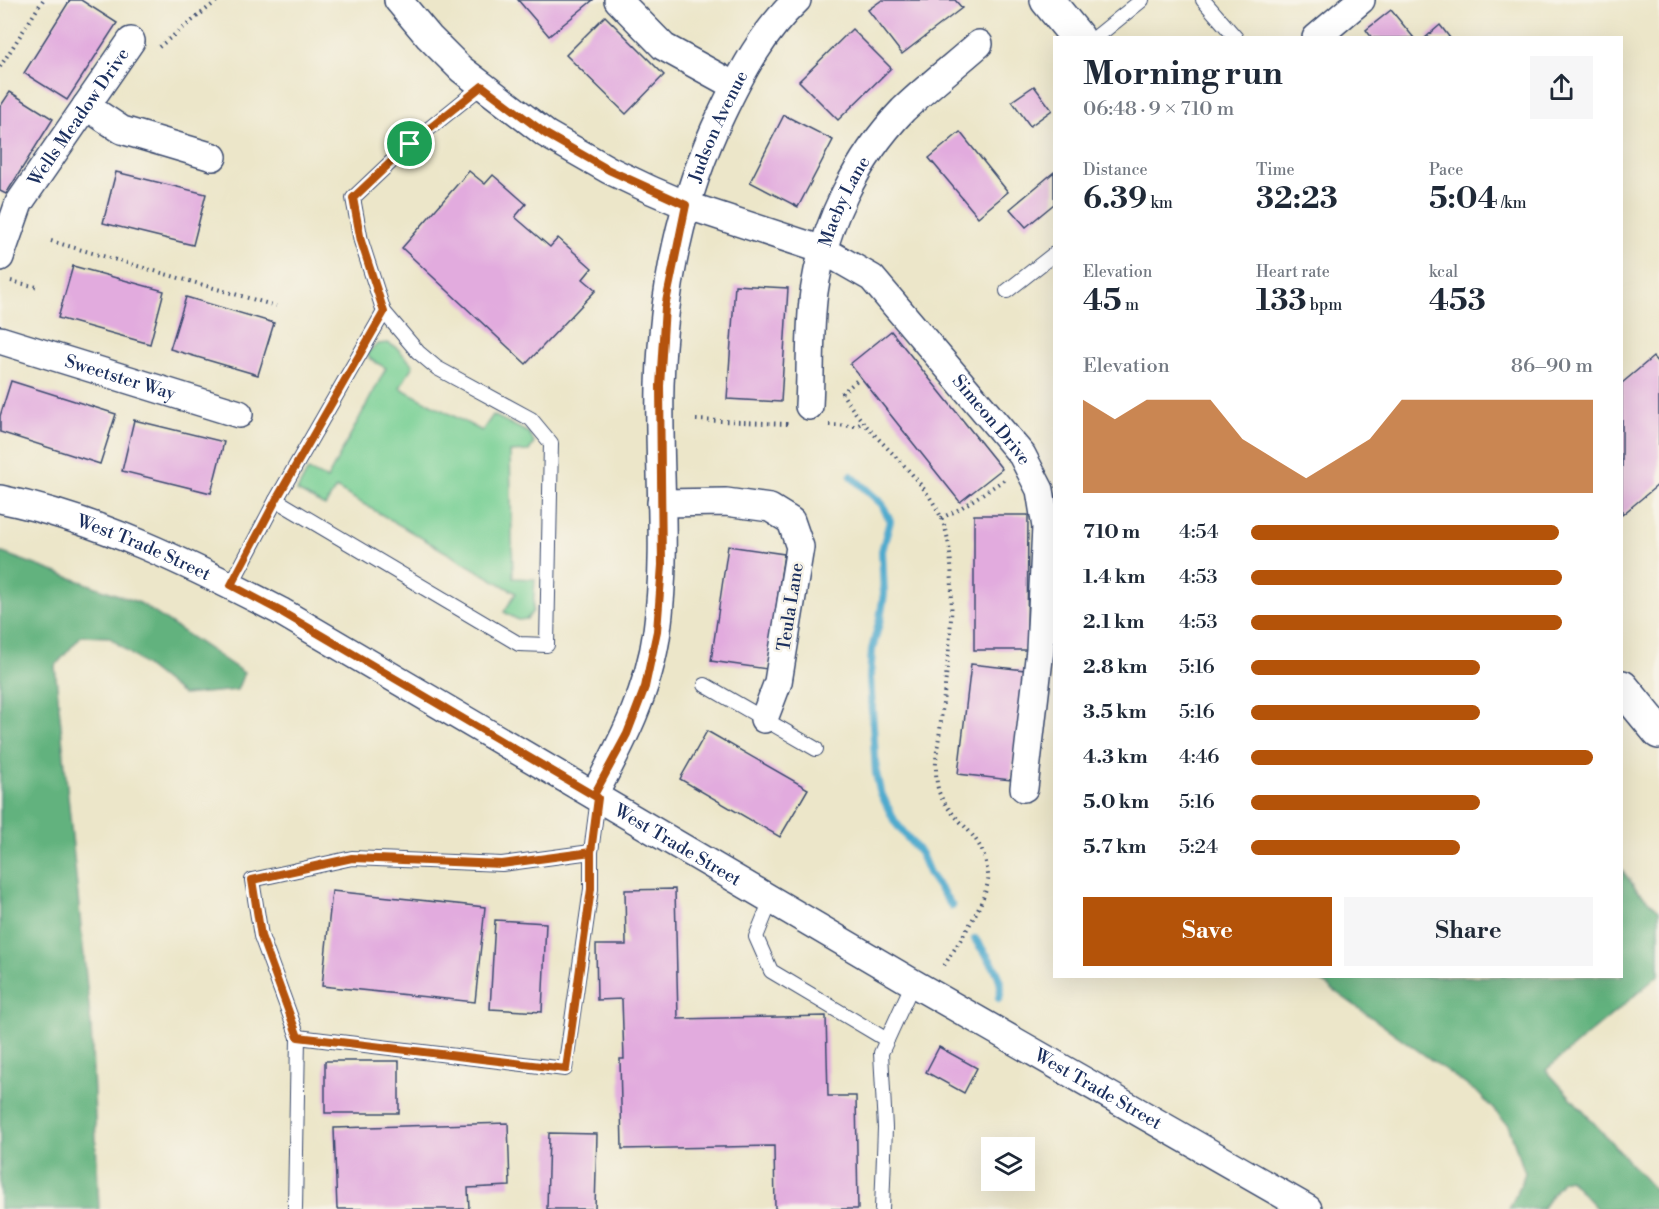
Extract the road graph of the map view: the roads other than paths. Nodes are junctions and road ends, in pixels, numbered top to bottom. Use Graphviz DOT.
graph roads {
  1 [pos="398,0"];
  2 [pos="618,0"];
  3 [pos="797,0"];
  4 [pos="1142,0"];
  5 [pos="1203,0"];
  6 [pos="1360,0"];
  7 [pos="1051,1"];
  8 [pos="1077,36"];
  9 [pos="1097,36"];
  10 [pos="1234,36"];
  11 [pos="1318,36"];
  12 [pos="978,44"];
  13 [pos="140,48"];
  14 [pos="482,86"];
  15 [pos="735,86"];
  16 [pos="86,106"];
  17 [pos="213,157"];
  18 [pos="686,205"];
  19 [pos="823,250"];
  20 [pos="1053,255"];
  21 [pos="5,269"];
  22 [pos="1007,291"];
  23 [pos="384,312"];
  24 [pos="0,340"];
  25 [pos="240,414"];
  26 [pos="810,418"];
  27 [pos="0,500"];
  28 [pos="276,500"];
  29 [pos="661,503"];
  30 [pos="231,585"];
  31 [pos="1047,651"];
  32 [pos="705,685"];
  33 [pos="1623,688"];
  34 [pos="764,719"];
  35 [pos="1659,732"];
  36 [pos="816,749"];
  37 [pos="1024,788"];
  38 [pos="596,796"];
  39 [pos="591,852"];
  40 [pos="771,900"];
  41 [pos="921,987"];
  42 [pos="298,1037"];
  43 [pos="887,1040"];
  44 [pos="295,1209"];
  45 [pos="882,1209"];
  46 [pos="1308,1209"];
  1 -- 14 [label="street, Simeon Drive"];
  2 -- 15 [label="street"];
  3 -- 15 [label="street, Judson Avenue"];
  4 -- 9 [label="lane"];
  5 -- 10 [label="lane"];
  6 -- 11 [label="street"];
  7 -- 8 [label="street"];
  12 -- 19 [label="street, Maeby Lane"];
  13 -- 16 [label="street, Wells Meadow Drive"];
  14 -- 18 [label="street, Simeon Drive"];
  14 -- 23 [label="lane"];
  15 -- 18 [label="street, Judson Avenue"];
  16 -- 17 [label="street"];
  16 -- 21 [label="street, Wells Meadow Drive"];
  18 -- 19 [label="street, Simeon Drive"];
  18 -- 29 [label="street, Judson Avenue"];
  19 -- 26 [label="street, Maeby Lane"];
  19 -- 31 [label="street, Simeon Drive"];
  20 -- 22 [label="lane"];
  23 -- 28 [label="lane"];
  23 -- 28 [label="lane"];
  24 -- 25 [label="street, Sweetster Way"];
  27 -- 30 [label="street, West Trade Street"];
  28 -- 30 [label="lane"];
  29 -- 34 [label="street, Teula Lane"];
  29 -- 38 [label="street, Judson Avenue"];
  30 -- 38 [label="street, West Trade Street"];
  31 -- 37 [label="street, Simeon Drive"];
  32 -- 34 [label="lane"];
  33 -- 35 [label="street"];
  34 -- 36 [label="lane"];
  38 -- 39 [label="lane"];
  38 -- 40 [label="street, West Trade Street"];
  39 -- 42 [label="lane"];
  39 -- 42 [label="lane"];
  40 -- 41 [label="street, West Trade Street"];
  40 -- 43 [label="lane"];
  41 -- 43 [label="lane"];
  41 -- 46 [label="street, West Trade Street"];
  42 -- 44 [label="lane"];
  43 -- 45 [label="lane"];
}
